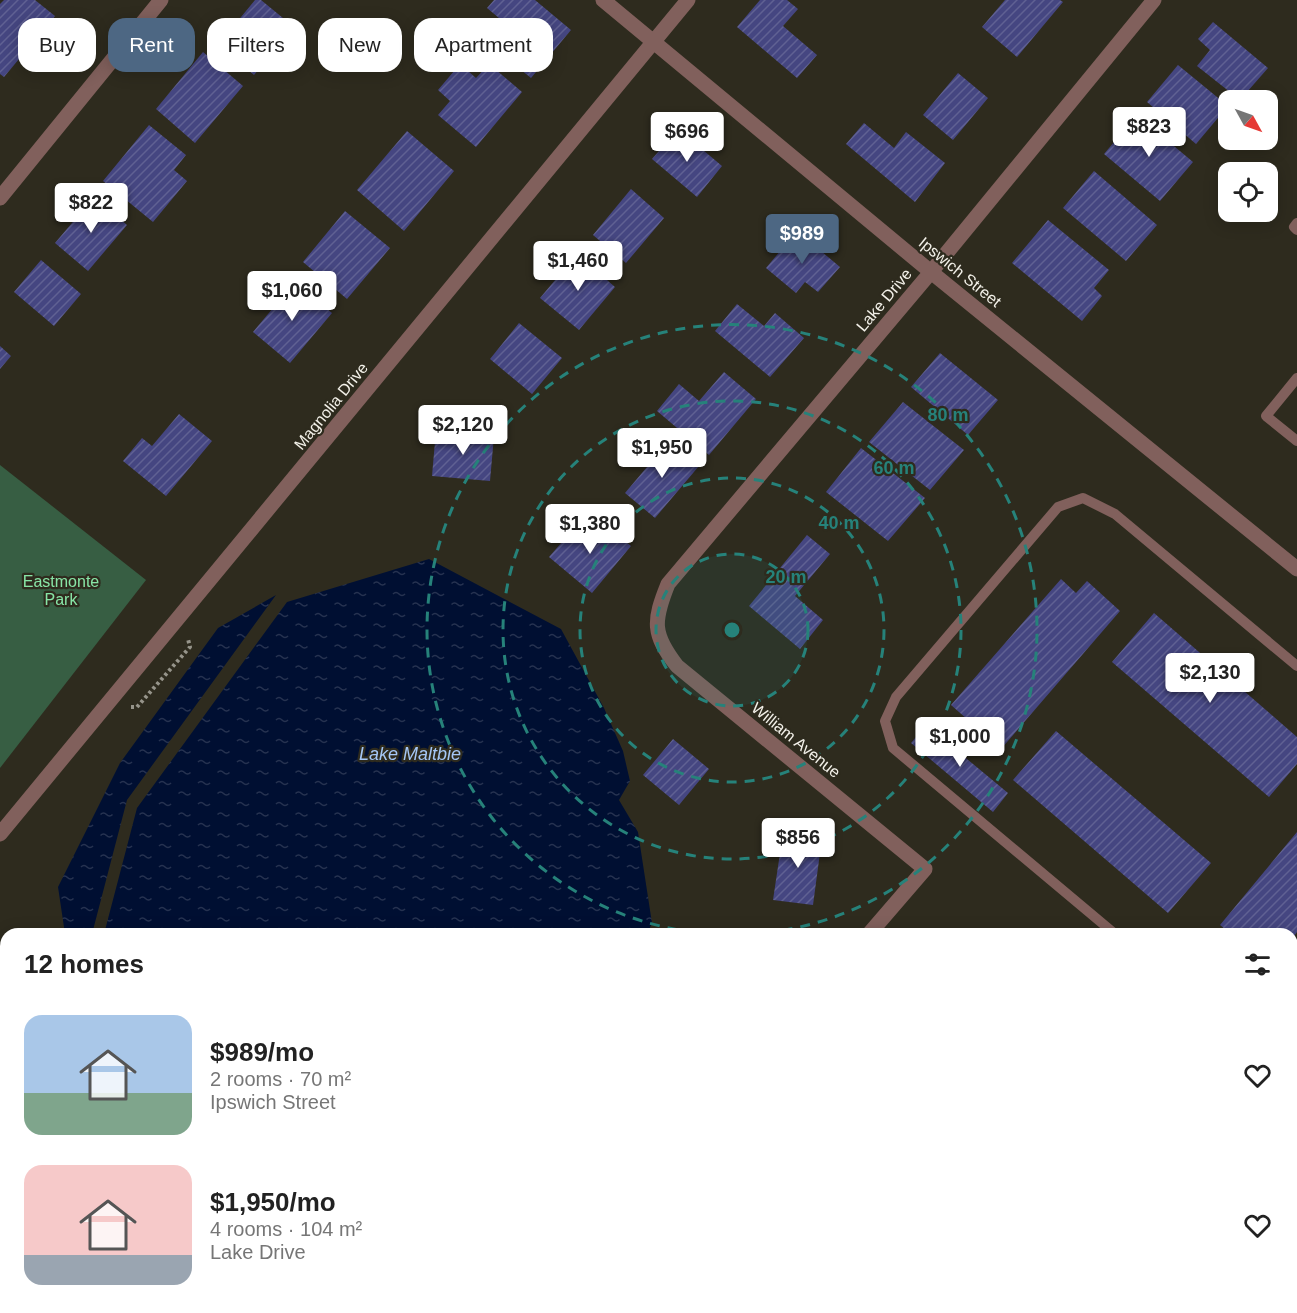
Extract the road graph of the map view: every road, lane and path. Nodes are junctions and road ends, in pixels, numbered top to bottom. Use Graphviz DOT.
graph roads {
  1 [pos="161,0"];
  2 [pos="603,0"];
  3 [pos="688,0"];
  4 [pos="1154,0"];
  5 [pos="654,41"];
  6 [pos="0,198"];
  7 [pos="1297,223"];
  8 [pos="1297,230"];
  9 [pos="931,272"];
  10 [pos="1297,378"];
  11 [pos="1297,441"];
  12 [pos="1297,569"];
  13 [pos="657,629"];
  14 [pos="1297,666"];
  15 [pos="0,834"];
  16 [pos="874,928"];
  17 [pos="1108,928"];
  1 -- 6 [label="street"];
  2 -- 5 [label="street, Ipswich Street"];
  3 -- 5 [label="street, Magnolia Drive"];
  4 -- 9 [label="street, Lake Drive"];
  5 -- 9 [label="street, Ipswich Street"];
  5 -- 15 [label="street, Magnolia Drive"];
  7 -- 8 [label="lane"];
  9 -- 12 [label="street, Ipswich Street"];
  9 -- 13 [label="street, Lake Drive"];
  10 -- 11 [label="lane"];
  13 -- 16 [label="street, William Avenue"];
  14 -- 17 [label="lane"];
}
